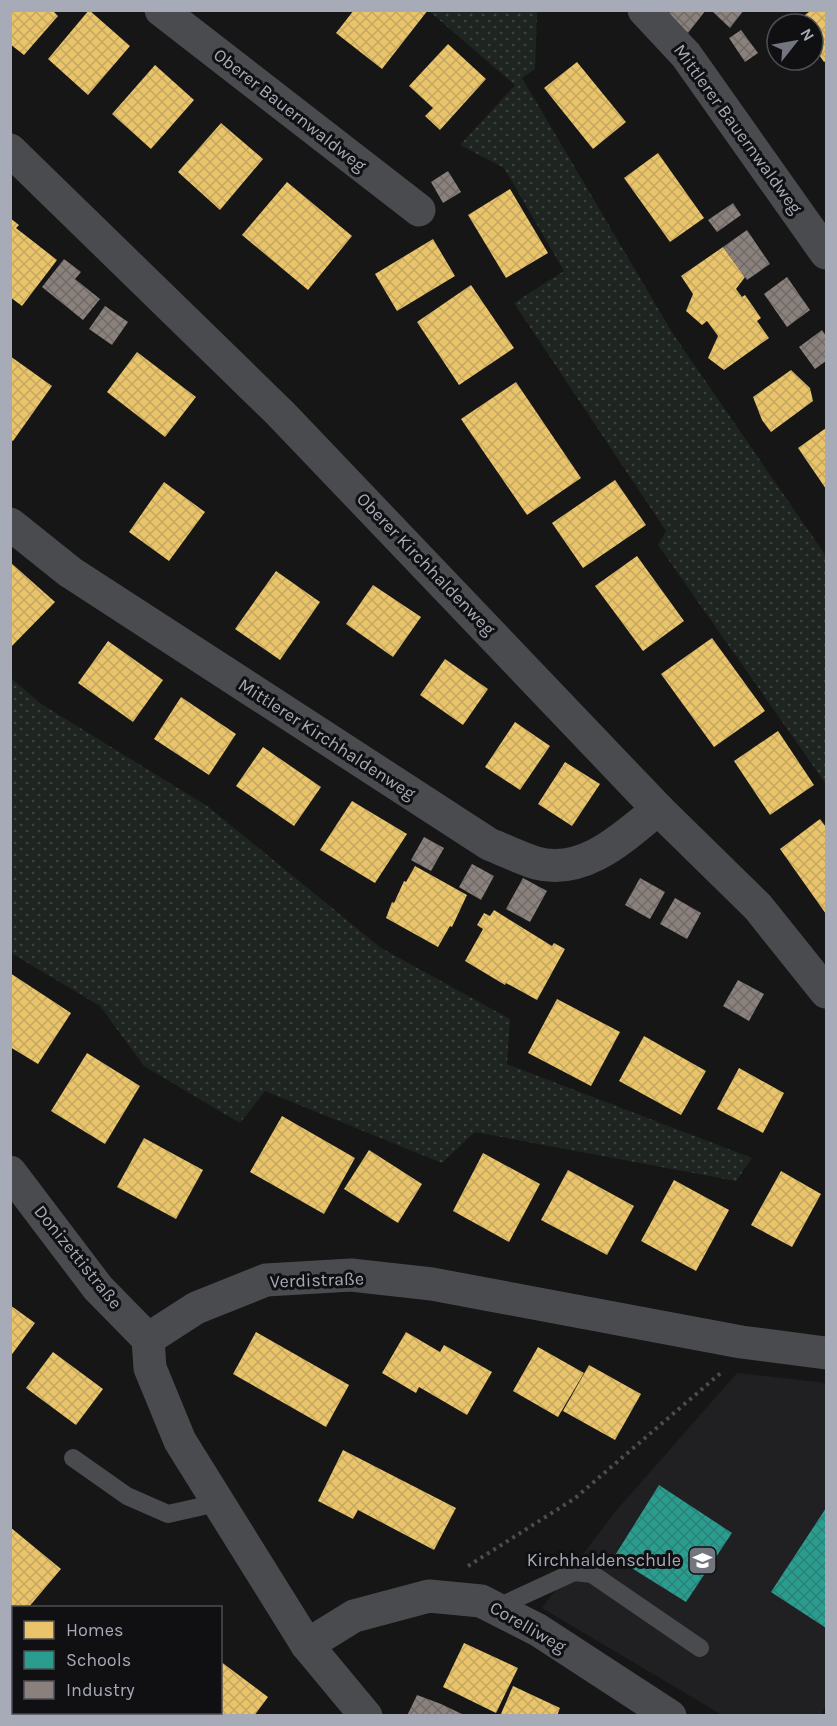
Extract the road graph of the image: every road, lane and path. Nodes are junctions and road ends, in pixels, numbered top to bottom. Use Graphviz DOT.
graph roads {
  1 [pos="161,10"];
  2 [pos="644,10"];
  3 [pos="10,150"];
  4 [pos="420,210"];
  5 [pos="826,252"];
  6 [pos="10,524"];
  7 [pos="658,809"];
  8 [pos="826,992"];
  9 [pos="17,1190"];
  10 [pos="148,1339"];
  11 [pos="826,1353"];
  12 [pos="708,1386"];
  13 [pos="73,1458"];
  14 [pos="217,1503"];
  15 [pos="429,1596"];
  16 [pos="496,1608"];
  17 [pos="307,1645"];
  18 [pos="700,1648"];
  19 [pos="366,1716"];
  20 [pos="670,1716"];
  1 -- 4 [label="street, Oberer Bauernwaldweg"];
  2 -- 5 [label="street, Mittlerer Bauernwaldweg"];
  3 -- 7 [label="street, Oberer Kirchhaldenweg"];
  6 -- 7 [label="street, Mittlerer Kirchhaldenweg"];
  7 -- 8 [label="street, Oberer Kirchhaldenweg"];
  9 -- 10 [label="street, Donizettistraße"];
  10 -- 11 [label="street, Verdistraße"];
  10 -- 14 [label="street"];
  12 -- 15 [label="path"];
  13 -- 14 [label="lane"];
  14 -- 17 [label="street"];
  15 -- 16 [label="street, Corelliweg"];
  15 -- 17 [label="street, Corelliweg"];
  16 -- 18 [label="lane"];
  16 -- 20 [label="street, Corelliweg"];
  17 -- 19 [label="street"];
}
